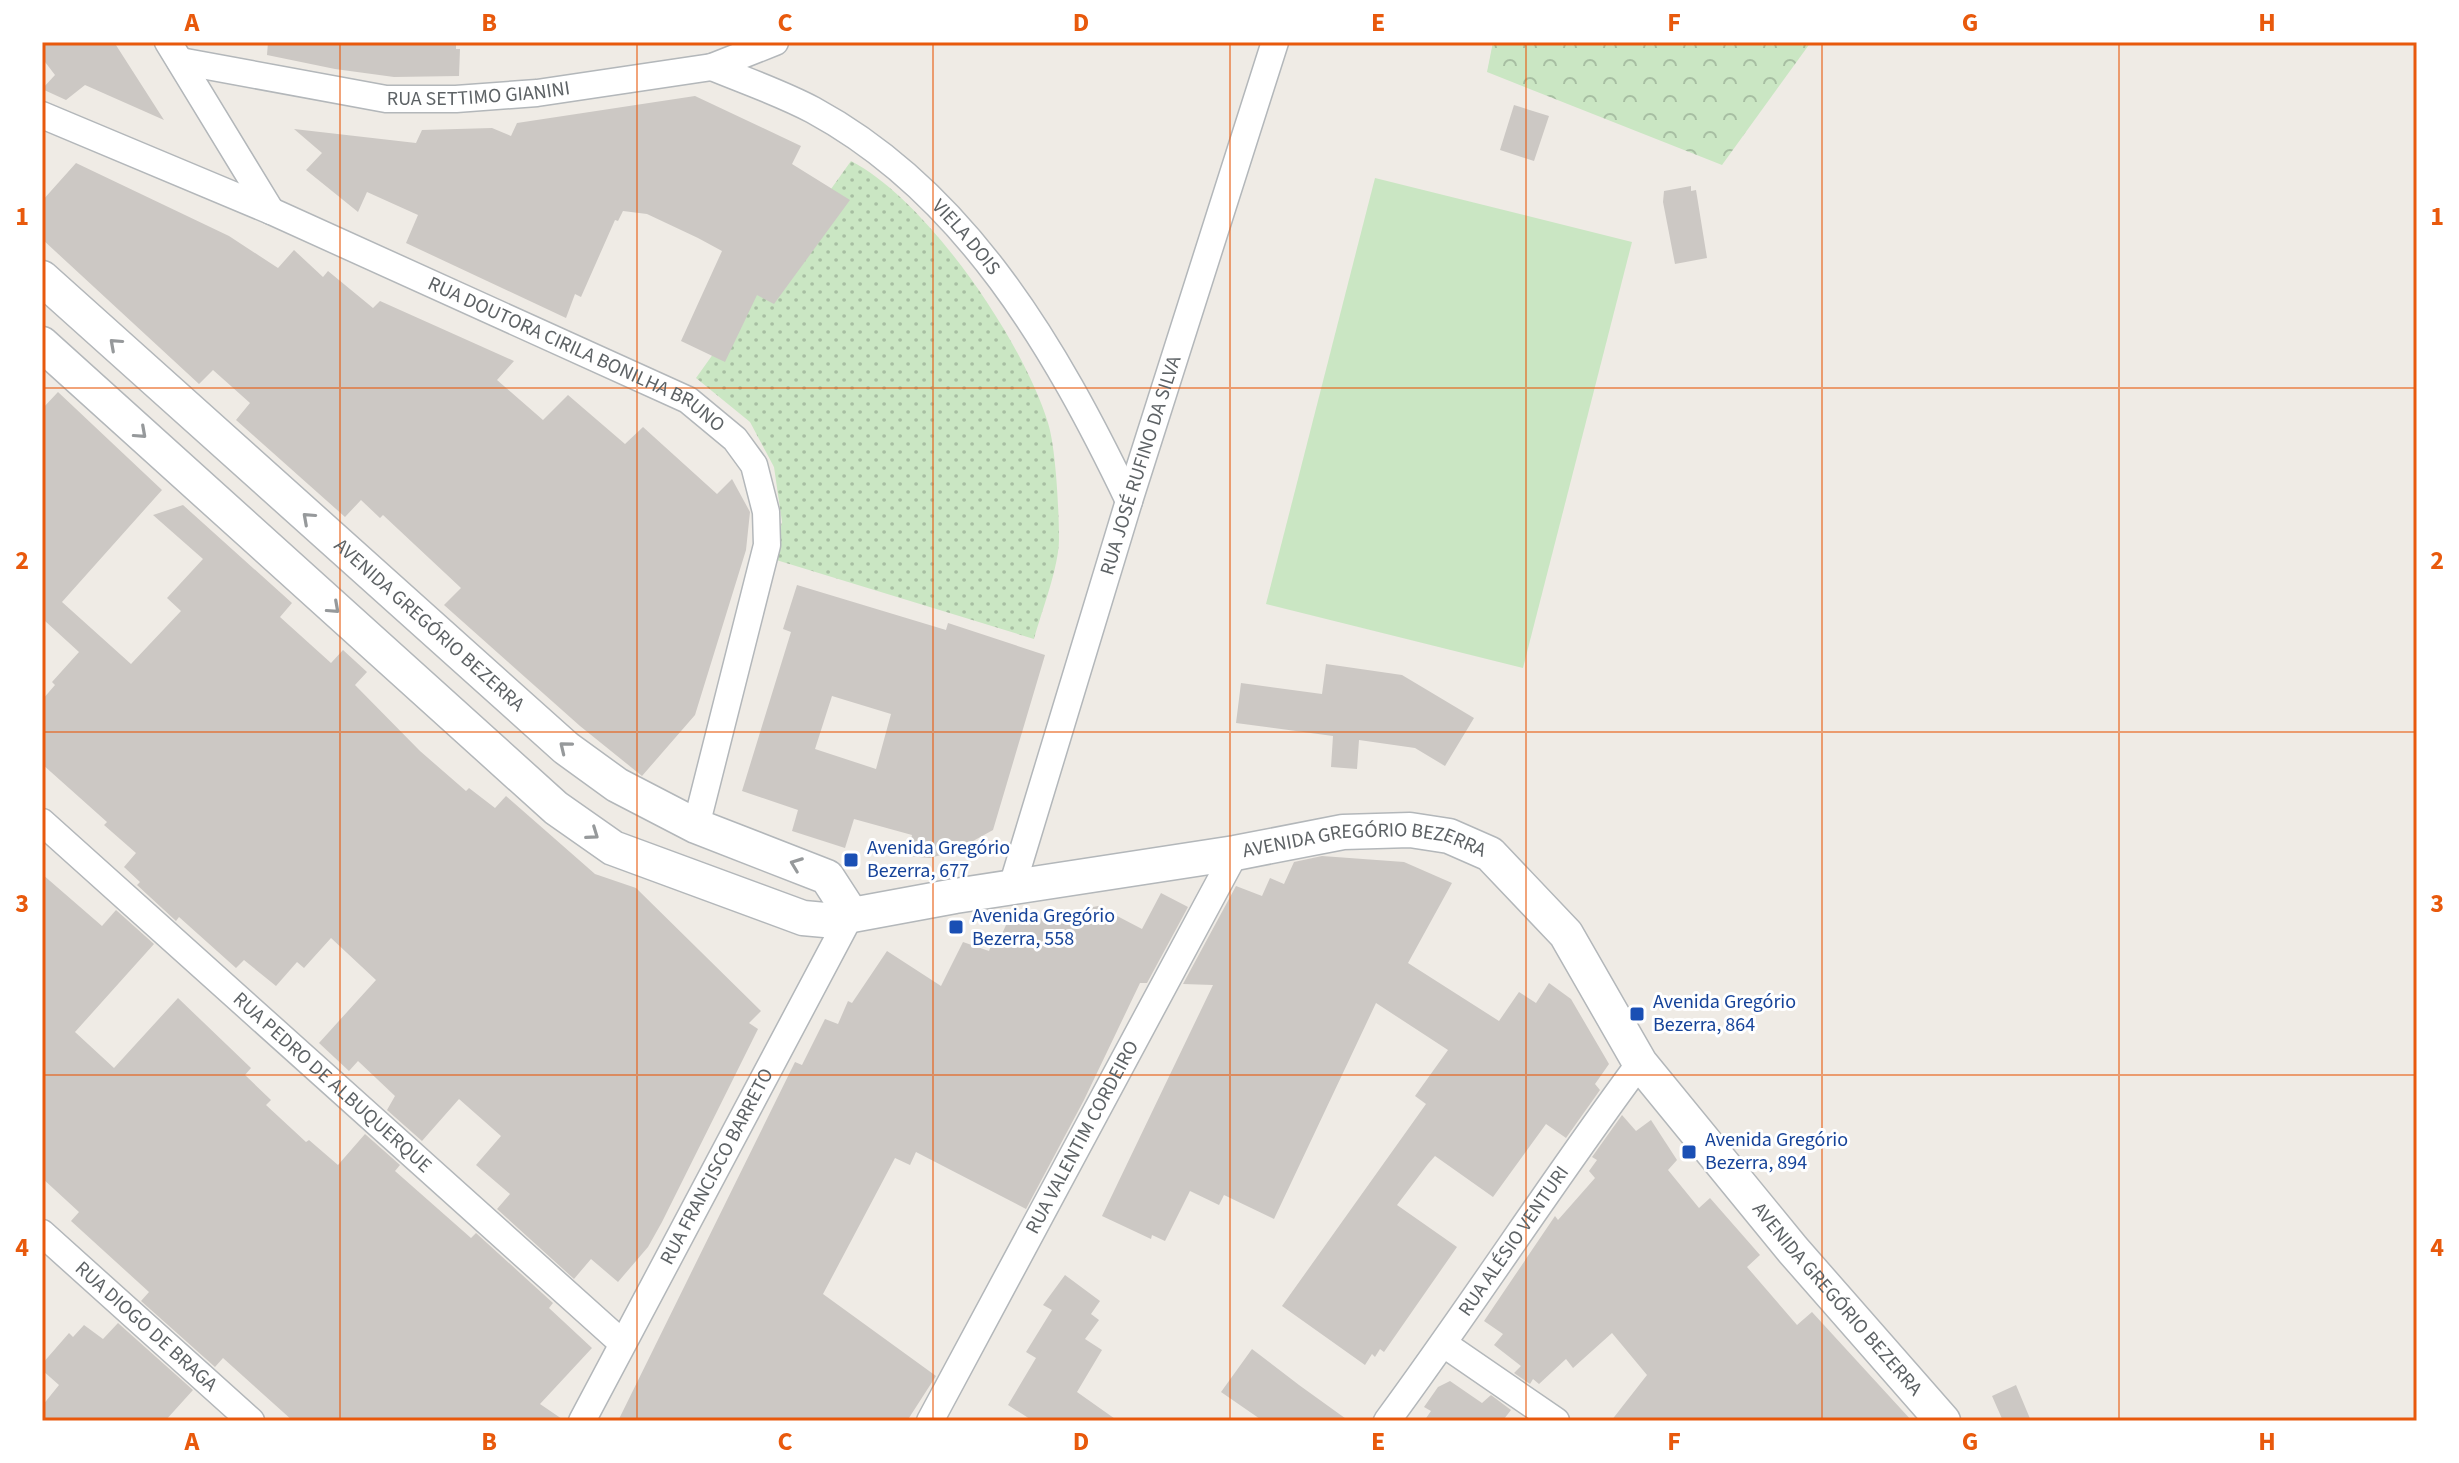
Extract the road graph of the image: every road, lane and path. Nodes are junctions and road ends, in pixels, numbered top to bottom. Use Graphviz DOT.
graph roads {
  1 [pos="775,42"];
  2 [pos="1275,42"];
  3 [pos="174,52"];
  4 [pos="712,67"];
  5 [pos="42,115"];
  6 [pos="271,211"];
  7 [pos="42,278"];
  8 [pos="42,344"];
  9 [pos="1129,501"];
  10 [pos="42,822"];
  11 [pos="696,826"];
  12 [pos="1235,853"];
  13 [pos="1011,890"];
  14 [pos="851,914"];
  15 [pos="1640,1063"];
  16 [pos="42,1233"];
  17 [pos="621,1342"];
  18 [pos="1444,1344"];
  19 [pos="251,1421"];
  20 [pos="582,1421"];
  21 [pos="930,1421"];
  22 [pos="1387,1421"];
  23 [pos="1556,1421"];
  24 [pos="1943,1421"];
  1 -- 4 [label="street, RUA SETTIMO GIANINI"];
  2 -- 9 [label="street, RUA JOSÉ RUFINO DA SILVA"];
  3 -- 4 [label="street, RUA SETTIMO GIANINI"];
  3 -- 6 [label="street"];
  4 -- 9 [label="street, VIELA DOIS"];
  5 -- 6 [label="street, RUA DOUTORA CIRILA BONILHA BRUNO"];
  6 -- 11 [label="street, RUA DOUTORA CIRILA BONILHA BRUNO"];
  11 -- 7 [label="street, AVENIDA GREGÓRIO BEZERRA, one-way"];
  8 -- 14 [label="street, AVENIDA GREGÓRIO BEZERRA, one-way"];
  9 -- 13 [label="street, RUA JOSÉ RUFINO DA SILVA"];
  10 -- 17 [label="street, RUA PEDRO DE ALBUQUERQUE"];
  14 -- 11 [label="street, AVENIDA GREGÓRIO BEZERRA, one-way"];
  12 -- 13 [label="street, AVENIDA GREGÓRIO BEZERRA"];
  12 -- 15 [label="street, AVENIDA GREGÓRIO BEZERRA"];
  12 -- 21 [label="street, RUA VALENTIM CORDEIRO"];
  13 -- 14 [label="street, AVENIDA GREGÓRIO BEZERRA"];
  14 -- 17 [label="street, RUA FRANCISCO BARRETO"];
  15 -- 18 [label="street, RUA ALÉSIO VENTURI"];
  15 -- 24 [label="street, AVENIDA GREGÓRIO BEZERRA"];
  16 -- 19 [label="street, RUA DIOGO DE BRAGA"];
  17 -- 20 [label="street, RUA FRANCISCO BARRETO"];
  18 -- 22 [label="street, RUA ALÉSIO VENTURI"];
  18 -- 23 [label="street"];
}
